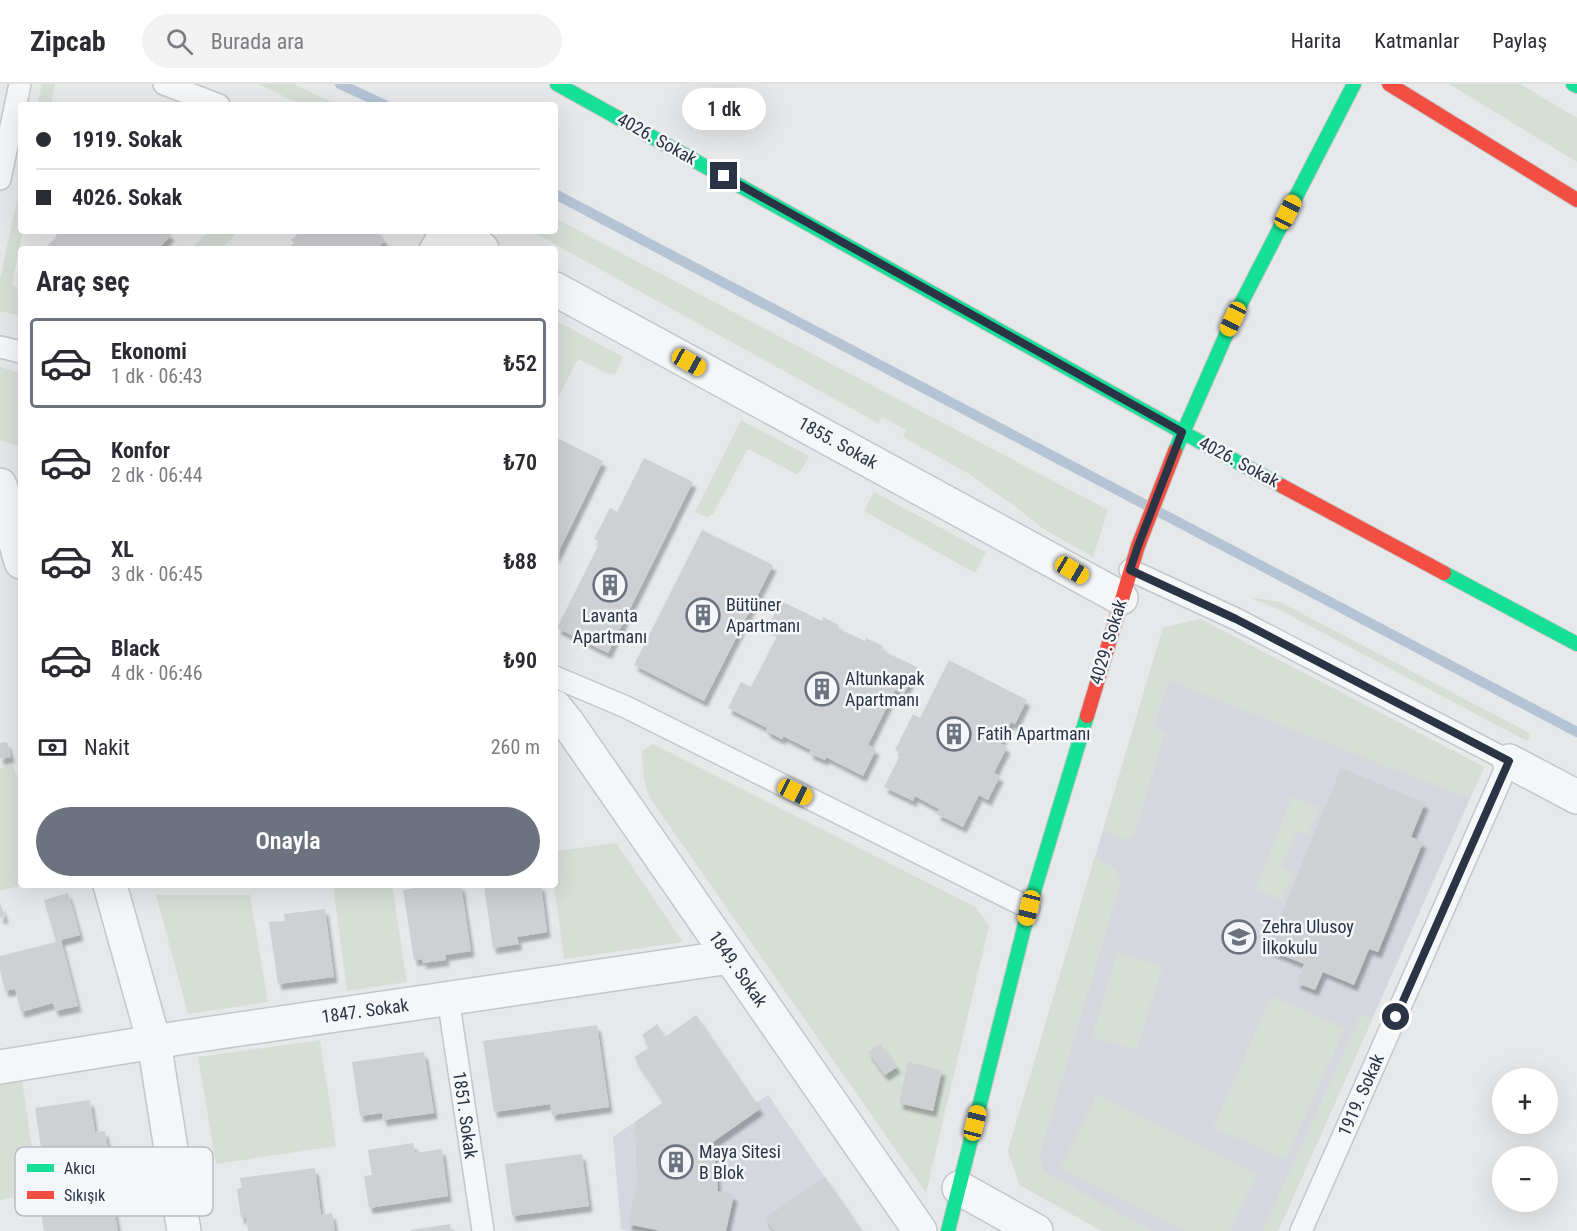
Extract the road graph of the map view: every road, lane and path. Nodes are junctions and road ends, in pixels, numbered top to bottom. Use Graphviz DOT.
graph roads {
  1 [pos="20,84"];
  2 [pos="164,84"];
  3 [pos="557,84"];
  4 [pos="1354,84"];
  5 [pos="1389,84"];
  6 [pos="211,102"];
  7 [pos="0,179"];
  8 [pos="1577,200"];
  9 [pos="454,234"];
  10 [pos="476,246"];
  11 [pos="558,291"];
  12 [pos="0,347"];
  13 [pos="18,351"];
  14 [pos="1182,432"];
  15 [pos="0,468"];
  16 [pos="18,474"];
  17 [pos="0,485"];
  18 [pos="18,551"];
  19 [pos="1126,584"];
  20 [pos="1577,644"];
  21 [pos="558,678"];
  22 [pos="559,718"];
  23 [pos="1509,761"];
  24 [pos="1577,797"];
  25 [pos="111,888"];
  26 [pos="1029,908"];
  27 [pos="730,957"];
  28 [pos="448,998"];
  29 [pos="154,1042"];
  30 [pos="0,1067"];
  31 [pos="171,1147"];
  32 [pos="958,1188"];
  33 [pos="182,1216"];
  34 [pos="184,1231"];
  35 [pos="483,1231"];
  36 [pos="920,1231"];
  37 [pos="948,1231"];
  38 [pos="1036,1231"];
  39 [pos="1301,1231"];
  1 -- 7 [label="lane"];
  2 -- 6 [label="lane"];
  3 -- 14 [label="street, 4026. Sokak"];
  4 -- 14 [label="street, 4029. Sokak"];
  5 -- 8 [label="street"];
  9 -- 10 [label="street"];
  11 -- 19 [label="street, 1855. Sokak"];
  12 -- 13 [label="lane"];
  14 -- 19 [label="street, 4029. Sokak"];
  14 -- 20 [label="street, 4026. Sokak"];
  15 -- 16 [label="street"];
  17 -- 18 [label="street"];
  19 -- 23 [label="lane"];
  19 -- 26 [label="street, 4029. Sokak"];
  21 -- 26 [label="lane"];
  22 -- 27 [label="street, 1849. Sokak"];
  23 -- 24 [label="street"];
  23 -- 39 [label="lane, 1919. Sokak"];
  25 -- 29 [label="street"];
  26 -- 32 [label="street, 4029. Sokak"];
  27 -- 28 [label="street, 1847. Sokak"];
  27 -- 36 [label="street, 1849. Sokak"];
  28 -- 29 [label="street, 1847. Sokak"];
  28 -- 35 [label="lane, 1851. Sokak"];
  29 -- 30 [label="street, 1847. Sokak"];
  29 -- 31 [label="street"];
  32 -- 37 [label="street, 4029. Sokak"];
  32 -- 38 [label="street"];
  33 -- 34 [label="street"];
}
